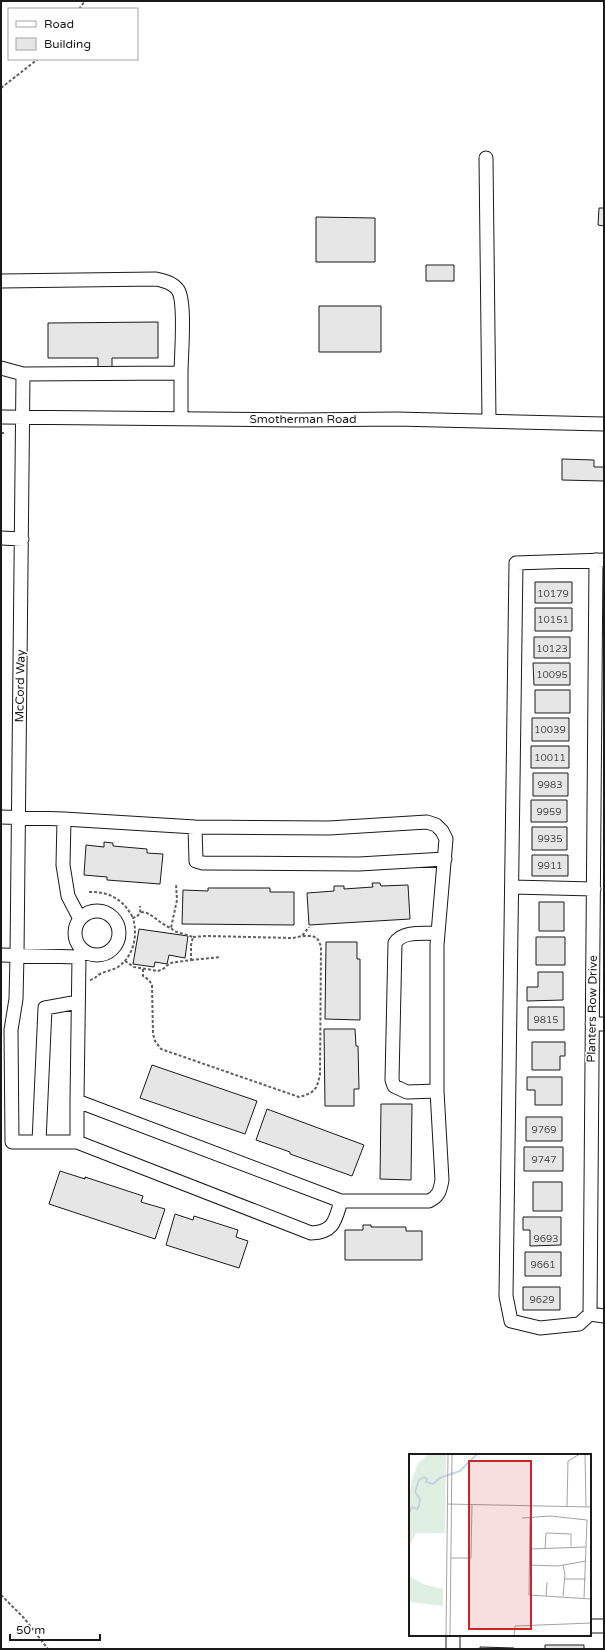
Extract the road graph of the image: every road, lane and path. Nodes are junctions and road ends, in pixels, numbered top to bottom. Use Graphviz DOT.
graph roads {
  1 [pos="37,60"];
  2 [pos="1,88"];
  3 [pos="486,158"];
  4 [pos="1,281"];
  5 [pos="1,368"];
  6 [pos="181,373"];
  7 [pos="23,374"];
  8 [pos="1,417"];
  9 [pos="23,417"];
  10 [pos="181,418"];
  11 [pos="489,420"];
  12 [pos="604,424"];
  13 [pos="1,433"];
  14 [pos="5,433"];
  15 [pos="1,538"];
  16 [pos="22,539"];
  17 [pos="600,560"];
  18 [pos="1,817"];
  19 [pos="19,817"];
  20 [pos="64,819"];
  21 [pos="196,827"];
  22 [pos="445,859"];
  23 [pos="599,862"];
  24 [pos="176,884"];
  25 [pos="512,888"];
  26 [pos="594,889"];
  27 [pos="89,892"];
  28 [pos="140,906"];
  29 [pos="141,912"];
  30 [pos="133,918"];
  31 [pos="80,919"];
  32 [pos="309,927"];
  33 [pos="171,928"];
  34 [pos="438,933"];
  35 [pos="302,936"];
  36 [pos="194,937"];
  37 [pos="599,941"];
  38 [pos="82,954"];
  39 [pos="1,955"];
  40 [pos="17,956"];
  41 [pos="221,958"];
  42 [pos="191,960"];
  43 [pos="124,961"];
  44 [pos="143,969"];
  45 [pos="79,980"];
  46 [pos="78,1002"];
  47 [pos="598,1024"];
  48 [pos="436,1091"];
  49 [pos="77,1101"];
  50 [pos="598,1106"];
  51 [pos="39,1142"];
  52 [pos="77,1142"];
  53 [pos="341,1201"];
  54 [pos="590,1314"];
  55 [pos="604,1316"];
  56 [pos="1,1595"];
  57 [pos="591,1626"];
  58 [pos="604,1626"];
  59 [pos="453,1636"];
  60 [pos="48,1649"];
  61 [pos="453,1649"];
  1 -- 2 [label="path"];
  3 -- 11 [label="street"];
  4 -- 6 [label="street"];
  5 -- 7 [label="street"];
  6 -- 7 [label="street"];
  6 -- 10 [label="street"];
  7 -- 9 [label="street, McCord Way"];
  8 -- 9 [label="street, Smotherman Road"];
  9 -- 10 [label="street, Smotherman Road"];
  9 -- 16 [label="street, McCord Way"];
  10 -- 11 [label="street, Smotherman Road"];
  11 -- 12 [label="street, Smotherman Road"];
  13 -- 14 [label="path"];
  15 -- 16 [label="street"];
  16 -- 19 [label="street, McCord Way"];
  17 -- 23 [label="street, Planters Row Drive"];
  17 -- 25 [label="street"];
  18 -- 19 [label="street"];
  19 -- 20 [label="street"];
  19 -- 40 [label="street, McCord Way"];
  20 -- 21 [label="street"];
  20 -- 31 [label="street"];
  21 -- 22 [label="street"];
  21 -- 22 [label="street"];
  22 -- 34 [label="street"];
  23 -- 26 [label="street, Planters Row Drive"];
  24 -- 33 [label="path"];
  25 -- 26 [label="street"];
  25 -- 54 [label="street"];
  26 -- 37 [label="street, Planters Row Drive"];
  27 -- 30 [label="path"];
  28 -- 29 [label="path"];
  29 -- 30 [label="path"];
  29 -- 33 [label="path"];
  30 -- 43 [label="path"];
  31 -- 38 [label="street"];
  31 -- 38 [label="street"];
  32 -- 35 [label="path"];
  33 -- 36 [label="path"];
  34 -- 48 [label="street"];
  34 -- 48 [label="street"];
  35 -- 36 [label="path"];
  35 -- 44 [label="path"];
  36 -- 42 [label="path"];
  37 -- 47 [label="street, Planters Row Drive"];
  38 -- 40 [label="street"];
  38 -- 45 [label="street"];
  39 -- 40 [label="street"];
  40 -- 51 [label="street, McCord Way"];
  41 -- 42 [label="path"];
  42 -- 44 [label="path"];
  43 -- 44 [label="path"];
  43 -- 45 [label="path"];
  45 -- 46 [label="street"];
  46 -- 49 [label="street"];
  46 -- 51 [label="street"];
  47 -- 50 [label="street, Planters Row Drive"];
  48 -- 53 [label="street"];
  49 -- 52 [label="street"];
  49 -- 53 [label="street"];
  50 -- 54 [label="street, Planters Row Drive"];
  51 -- 52 [label="street"];
  52 -- 53 [label="street"];
  54 -- 55 [label="street"];
  56 -- 60 [label="path"];
  57 -- 58 [label="street"];
  59 -- 61 [label="street"];
}
